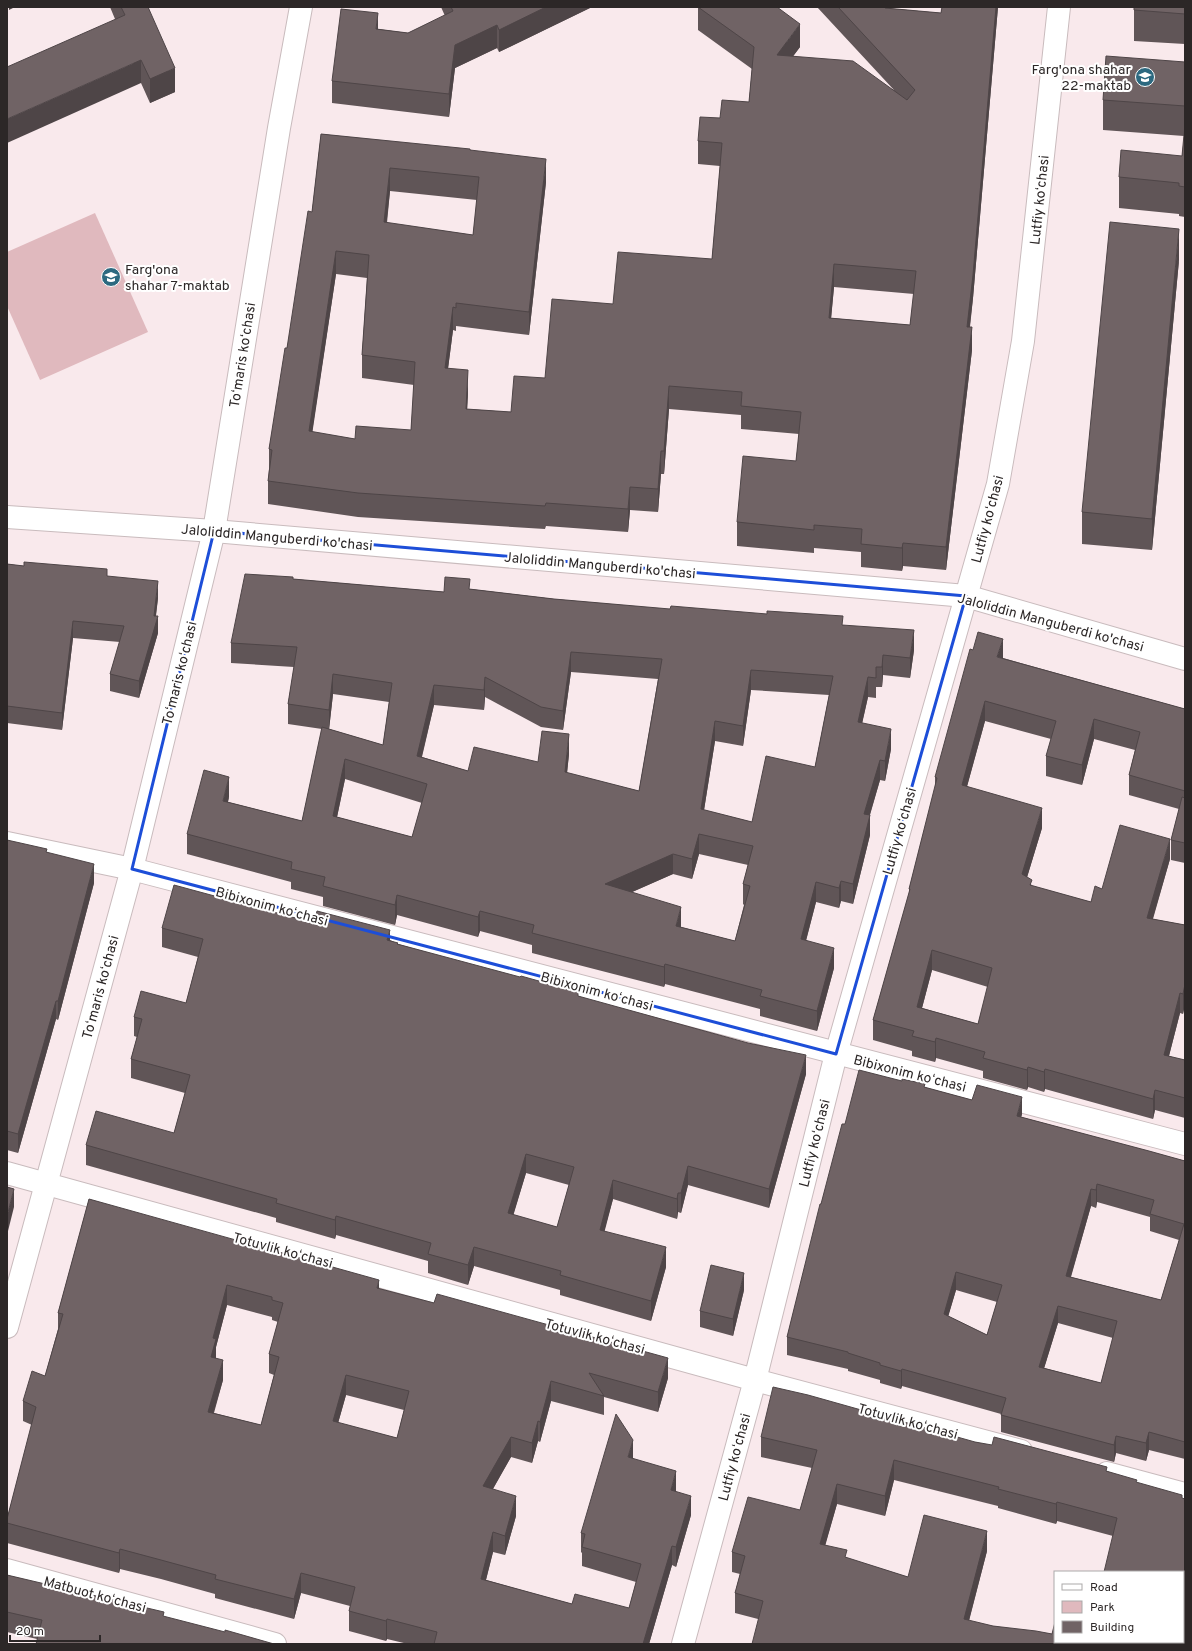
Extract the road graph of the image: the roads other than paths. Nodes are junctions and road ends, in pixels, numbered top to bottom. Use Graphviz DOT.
graph roads {
  1 [pos="301,7"];
  2 [pos="1059,7"];
  3 [pos="7,517"];
  4 [pos="214,531"];
  5 [pos="966,596"];
  6 [pos="1185,659"];
  7 [pos="7,843"];
  8 [pos="132,869"];
  9 [pos="836,1054"];
  10 [pos="1185,1144"];
  11 [pos="7,1173"];
  12 [pos="46,1184"];
  13 [pos="7,1327"];
  14 [pos="755,1380"];
  15 [pos="1039,1456"];
  16 [pos="1085,1468"];
  17 [pos="1185,1494"];
  18 [pos="7,1570"];
  19 [pos="275,1644"];
  20 [pos="683,1644"];
  1 -- 4 [label="street, Toʻmaris koʻchasi"];
  2 -- 5 [label="street, Lutfiy koʻchasi"];
  3 -- 4 [label="street, Jaloliddin Manguberdi ko'chasi"];
  4 -- 5 [label="street, Jaloliddin Manguberdi ko'chasi"];
  4 -- 8 [label="street, Toʻmaris koʻchasi"];
  5 -- 6 [label="street, Jaloliddin Manguberdi ko'chasi"];
  5 -- 9 [label="street, Lutfiy koʻchasi"];
  7 -- 8 [label="street, Bibixonim koʻchasi"];
  8 -- 9 [label="street, Bibixonim koʻchasi"];
  8 -- 12 [label="street, Toʻmaris koʻchasi"];
  9 -- 10 [label="street, Bibixonim koʻchasi"];
  9 -- 14 [label="street, Lutfiy koʻchasi"];
  11 -- 12 [label="street, Totuvlik koʻchasi"];
  12 -- 13 [label="street, Toʻmaris koʻchasi"];
  12 -- 14 [label="street, Totuvlik koʻchasi"];
  14 -- 15 [label="street, Totuvlik koʻchasi"];
  14 -- 20 [label="street, Lutfiy koʻchasi"];
  16 -- 17 [label="street"];
  18 -- 19 [label="street, Matbuot koʻchasi"];
}
